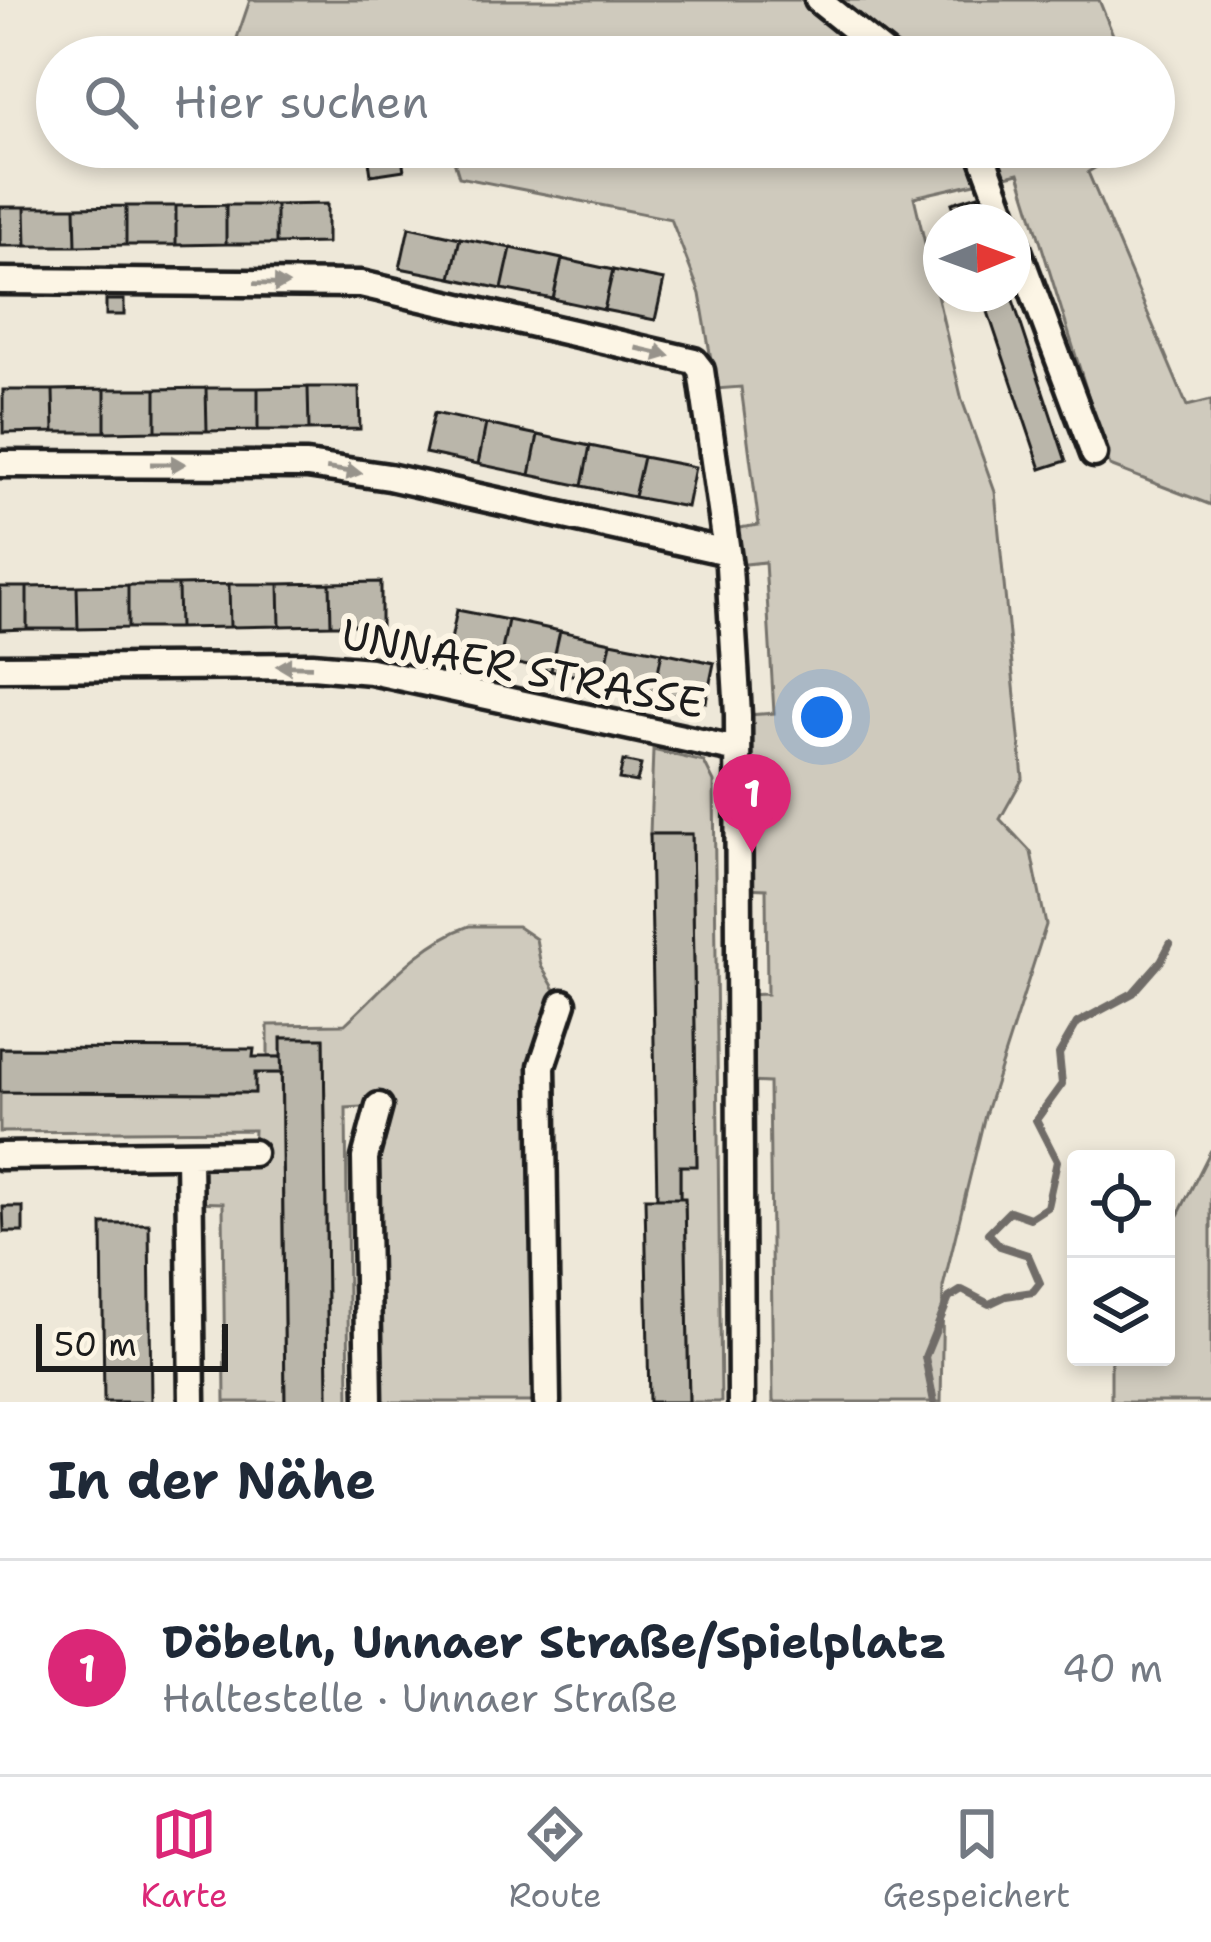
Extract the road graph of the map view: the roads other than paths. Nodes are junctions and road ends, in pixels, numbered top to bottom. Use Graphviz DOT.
graph roads {
  1 [pos="818,0"];
  2 [pos="863,36"];
  3 [pos="988,168"];
  4 [pos="1001,204"];
  5 [pos="0,281"];
  6 [pos="1031,285"];
  7 [pos="1094,454"];
  8 [pos="0,464"];
  9 [pos="727,552"];
  10 [pos="0,668"];
  11 [pos="738,750"];
  12 [pos="563,1003"];
  13 [pos="380,1106"];
  14 [pos="254,1153"];
  15 [pos="189,1154"];
  16 [pos="0,1156"];
  17 [pos="192,1402"];
  18 [pos="369,1402"];
  19 [pos="547,1402"];
  20 [pos="741,1402"];
  1 -- 2 [label="street"];
  3 -- 4 [label="street"];
  5 -- 9 [label="street, one-way"];
  6 -- 7 [label="street"];
  8 -- 9 [label="street, one-way"];
  9 -- 11 [label="street"];
  11 -- 10 [label="street, UNNAER STRASSE, one-way"];
  11 -- 20 [label="street, UNNAER STRASSE"];
  12 -- 19 [label="street"];
  13 -- 18 [label="street"];
  14 -- 15 [label="street"];
  15 -- 16 [label="street"];
  15 -- 17 [label="street"];
}
